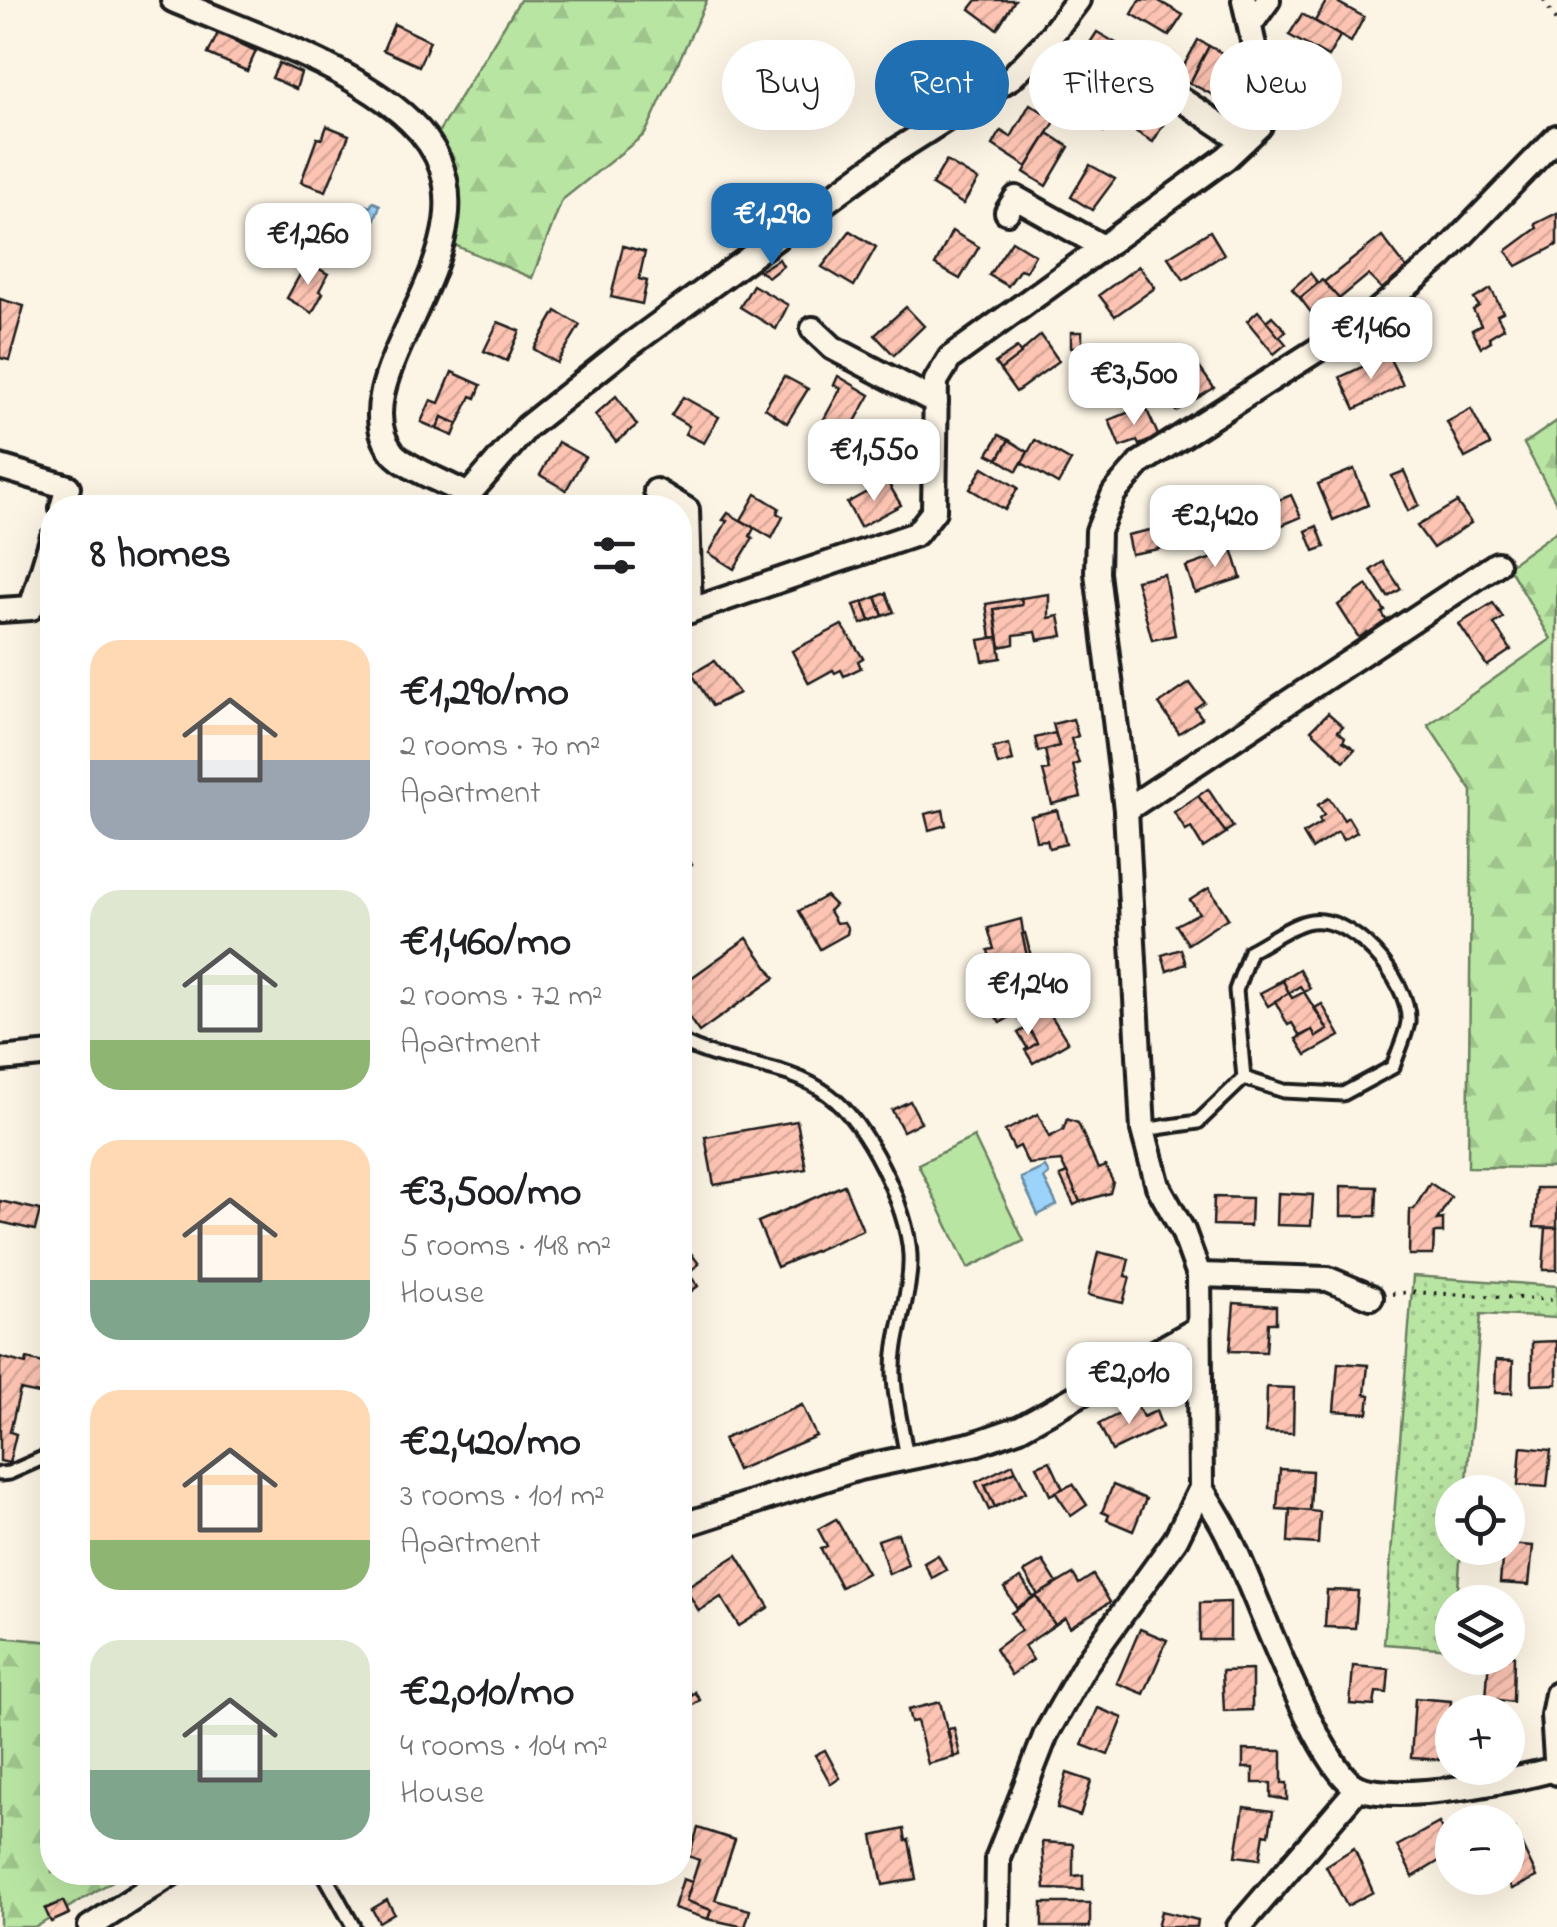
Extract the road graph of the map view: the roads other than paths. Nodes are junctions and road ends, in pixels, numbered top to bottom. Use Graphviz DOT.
graph roads {
  1 [pos="173,0"];
  2 [pos="1078,0"];
  3 [pos="1244,0"];
  4 [pos="1268,0"];
  5 [pos="1250,26"];
  6 [pos="1190,105"];
  7 [pos="1557,137"];
  8 [pos="1244,141"];
  9 [pos="1007,212"];
  10 [pos="1103,248"];
  11 [pos="813,329"];
  12 [pos="936,402"];
  13 [pos="0,466"];
  14 [pos="656,491"];
  15 [pos="66,495"];
  16 [pos="453,495"];
  17 [pos="466,495"];
  18 [pos="663,495"];
  19 [pos="1497,564"];
  20 [pos="40,578"];
  21 [pos="0,610"];
  22 [pos="692,611"];
  23 [pos="1126,810"];
  24 [pos="692,1048"];
  25 [pos="40,1055"];
  26 [pos="0,1058"];
  27 [pos="1244,1078"];
  28 [pos="1143,1130"];
  29 [pos="1200,1275"];
  30 [pos="1371,1297"];
  31 [pos="1199,1328"];
  32 [pos="907,1458"];
  33 [pos="40,1459"];
  34 [pos="0,1474"];
  35 [pos="1201,1488"];
  36 [pos="692,1522"];
  37 [pos="1557,1694"];
  38 [pos="1556,1771"];
  39 [pos="1358,1788"];
  40 [pos="154,1885"];
  41 [pos="330,1885"];
  42 [pos="353,1926"];
  43 [pos="90,1927"];
  44 [pos="997,1927"];
  45 [pos="1239,1927"];
  1 -- 16 [label="street"];
  2 -- 17 [label="street"];
  3 -- 5 [label="street"];
  4 -- 5 [label="street"];
  5 -- 8 [label="street"];
  6 -- 8 [label="street"];
  7 -- 23 [label="street"];
  8 -- 10 [label="street"];
  9 -- 10 [label="street"];
  10 -- 12 [label="street"];
  11 -- 12 [label="street"];
  12 -- 22 [label="street"];
  13 -- 15 [label="street"];
  14 -- 18 [label="street"];
  19 -- 23 [label="street"];
  20 -- 21 [label="street"];
  23 -- 28 [label="street"];
  24 -- 32 [label="lane"];
  25 -- 26 [label="street"];
  27 -- 27 [label="lane"];
  27 -- 28 [label="lane"];
  28 -- 29 [label="street"];
  29 -- 30 [label="street"];
  29 -- 31 [label="street"];
  31 -- 32 [label="street"];
  31 -- 35 [label="street"];
  32 -- 36 [label="street"];
  33 -- 34 [label="lane"];
  35 -- 39 [label="street"];
  35 -- 44 [label="street"];
  37 -- 38 [label="street"];
  38 -- 39 [label="street"];
  39 -- 45 [label="street"];
  40 -- 43 [label="street"];
  41 -- 42 [label="lane"];
}
